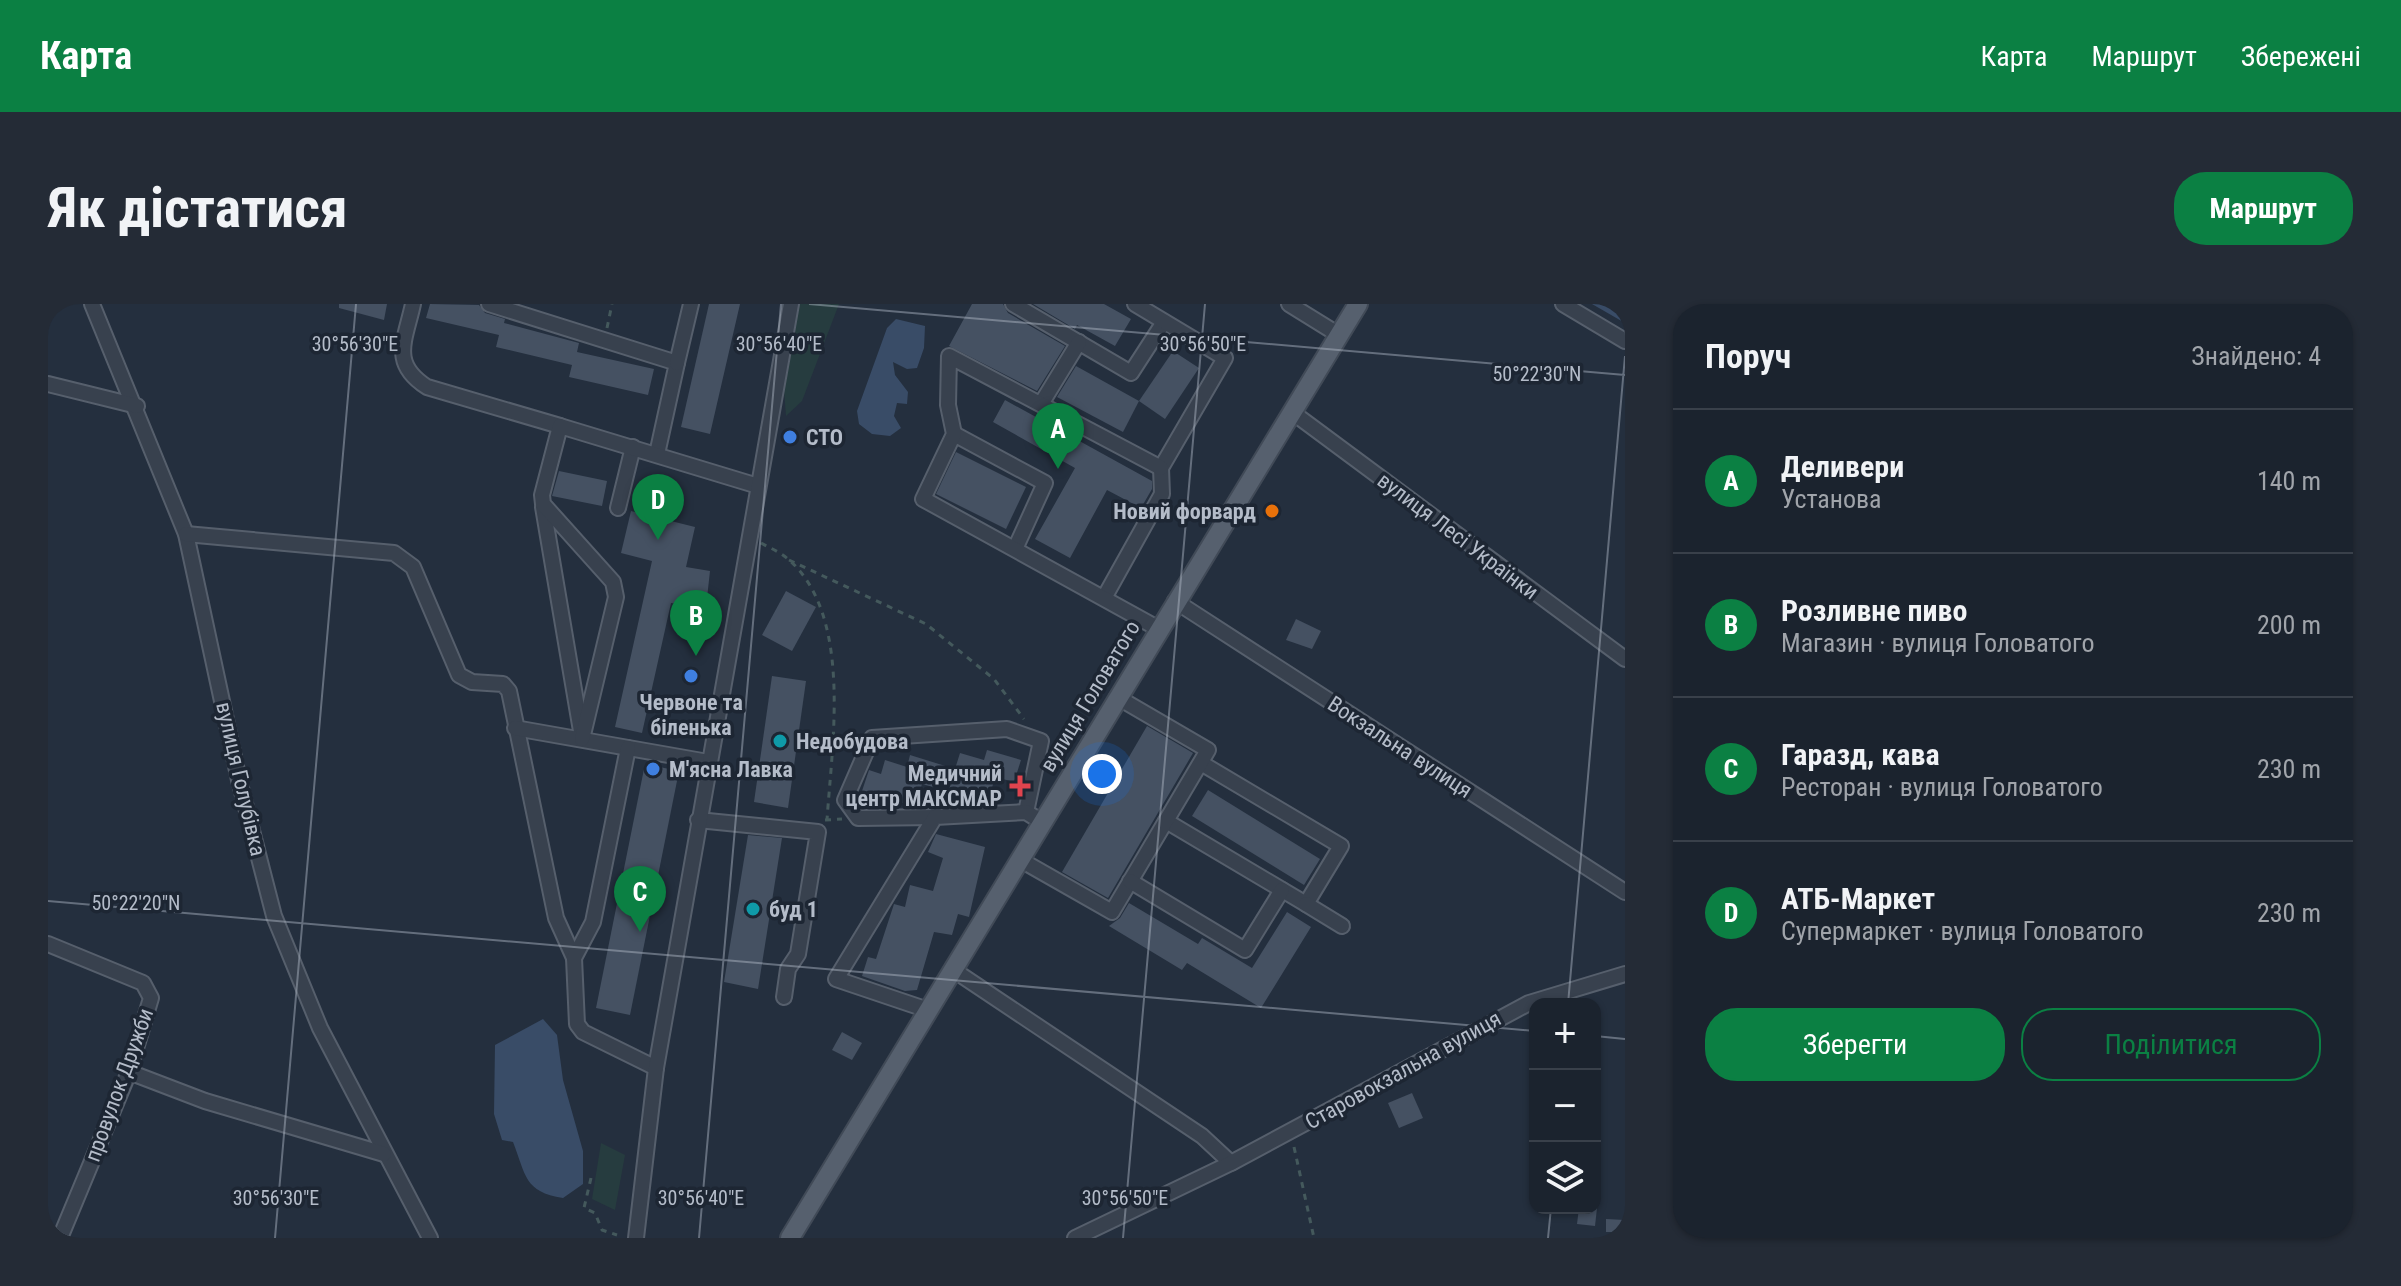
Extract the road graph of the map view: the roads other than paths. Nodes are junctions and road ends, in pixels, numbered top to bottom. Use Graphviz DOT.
graph roads {
  1 [pos="92,304"];
  2 [pos="413,304"];
  3 [pos="489,304"];
  4 [pos="691,304"];
  5 [pos="791,304"];
  6 [pos="1013,304"];
  7 [pos="1135,304"];
  8 [pos="1289,304"];
  9 [pos="1358,304"];
  10 [pos="1563,304"];
  11 [pos="1164,322"];
  12 [pos="1339,335"];
  13 [pos="1625,341"];
  14 [pos="1079,342"];
  15 [pos="677,363"];
  16 [pos="48,384"];
  17 [pos="1041,404"];
  18 [pos="137,406"];
  19 [pos="1292,412"];
  20 [pos="560,426"];
  21 [pos="954,434"];
  22 [pos="633,447"];
  23 [pos="657,454"];
  24 [pos="1161,468"];
  25 [pos="758,486"];
  26 [pos="543,504"];
  27 [pos="618,508"];
  28 [pos="186,534"];
  29 [pos="1015,549"];
  30 [pos="1104,598"];
  31 [pos="1175,601"];
  32 [pos="1159,629"];
  33 [pos="1625,659"];
  34 [pos="1117,697"];
  35 [pos="515,728"];
  36 [pos="582,739"];
  37 [pos="628,748"];
  38 [pos="708,762"];
  39 [pos="1201,763"];
  40 [pos="935,817"];
  41 [pos="1034,817"];
  42 [pos="698,820"];
  43 [pos="1166,821"];
  44 [pos="1019,859"];
  45 [pos="1130,881"];
  46 [pos="1282,890"];
  47 [pos="1625,892"];
  48 [pos="1306,904"];
  49 [pos="1342,926"];
  50 [pos="48,944"];
  51 [pos="574,958"];
  52 [pos="955,971"];
  53 [pos="1625,974"];
  54 [pos="784,997"];
  55 [pos="928,1010"];
  56 [pos="656,1068"];
  57 [pos="129,1072"];
  58 [pos="384,1154"];
  59 [pos="1231,1163"];
  60 [pos="60,1238"];
  61 [pos="430,1238"];
  62 [pos="636,1238"];
  63 [pos="790,1238"];
  64 [pos="1075,1238"];
  1 -- 18 [label="street, вулиця Голубівка"];
  2 -- 20 [label="street"];
  3 -- 15 [label="street"];
  4 -- 15 [label="street"];
  5 -- 25 [label="street"];
  6 -- 14 [label="street"];
  7 -- 11 [label="street"];
  8 -- 12 [label="street"];
  9 -- 12 [label="main road, вулиця Головатого"];
  10 -- 13 [label="street"];
  11 -- 14 [label="street"];
  11 -- 24 [label="street"];
  12 -- 19 [label="main road, вулиця Головатого"];
  14 -- 17 [label="street"];
  15 -- 23 [label="street"];
  16 -- 18 [label="street"];
  17 -- 21 [label="street"];
  17 -- 24 [label="street"];
  18 -- 28 [label="street, вулиця Голубівка"];
  19 -- 31 [label="main road, вулиця Головатого"];
  19 -- 33 [label="street, вулиця Лесі Українки"];
  20 -- 22 [label="street"];
  20 -- 26 [label="street"];
  21 -- 29 [label="street"];
  21 -- 29 [label="street"];
  22 -- 23 [label="street"];
  22 -- 27 [label="street"];
  23 -- 25 [label="street"];
  24 -- 30 [label="street"];
  25 -- 38 [label="street"];
  26 -- 36 [label="street"];
  26 -- 36 [label="street"];
  28 -- 35 [label="street"];
  28 -- 58 [label="street, вулиця Голубівка"];
  29 -- 30 [label="street"];
  30 -- 32 [label="street"];
  31 -- 32 [label="main road, вулиця Головатого"];
  31 -- 47 [label="street, Вокзальна вулиця"];
  32 -- 34 [label="main road, вулиця Головатого"];
  34 -- 39 [label="street"];
  34 -- 41 [label="main road, вулиця Головатого"];
  35 -- 36 [label="street"];
  35 -- 51 [label="street"];
  36 -- 37 [label="street"];
  37 -- 38 [label="street"];
  37 -- 51 [label="street"];
  38 -- 42 [label="street"];
  39 -- 43 [label="street"];
  39 -- 48 [label="street"];
  40 -- 41 [label="street"];
  40 -- 41 [label="street"];
  40 -- 55 [label="street"];
  41 -- 44 [label="main road, вулиця Головатого"];
  42 -- 54 [label="street"];
  42 -- 56 [label="street"];
  43 -- 45 [label="street"];
  43 -- 46 [label="street"];
  44 -- 45 [label="street"];
  44 -- 52 [label="main road, вулиця Головатого"];
  45 -- 46 [label="street"];
  46 -- 48 [label="street"];
  48 -- 49 [label="street"];
  50 -- 57 [label="street, провулок Дружби"];
  51 -- 56 [label="street"];
  52 -- 55 [label="main road, вулиця Головатого"];
  52 -- 59 [label="street"];
  53 -- 59 [label="street, Старовокзальна вулиця"];
  55 -- 63 [label="main road, вулиця Головатого"];
  56 -- 62 [label="street"];
  57 -- 58 [label="street"];
  57 -- 60 [label="street, провулок Дружби"];
  58 -- 61 [label="street, вулиця Голубівка"];
  59 -- 64 [label="street, Старовокзальна вулиця"];
}
